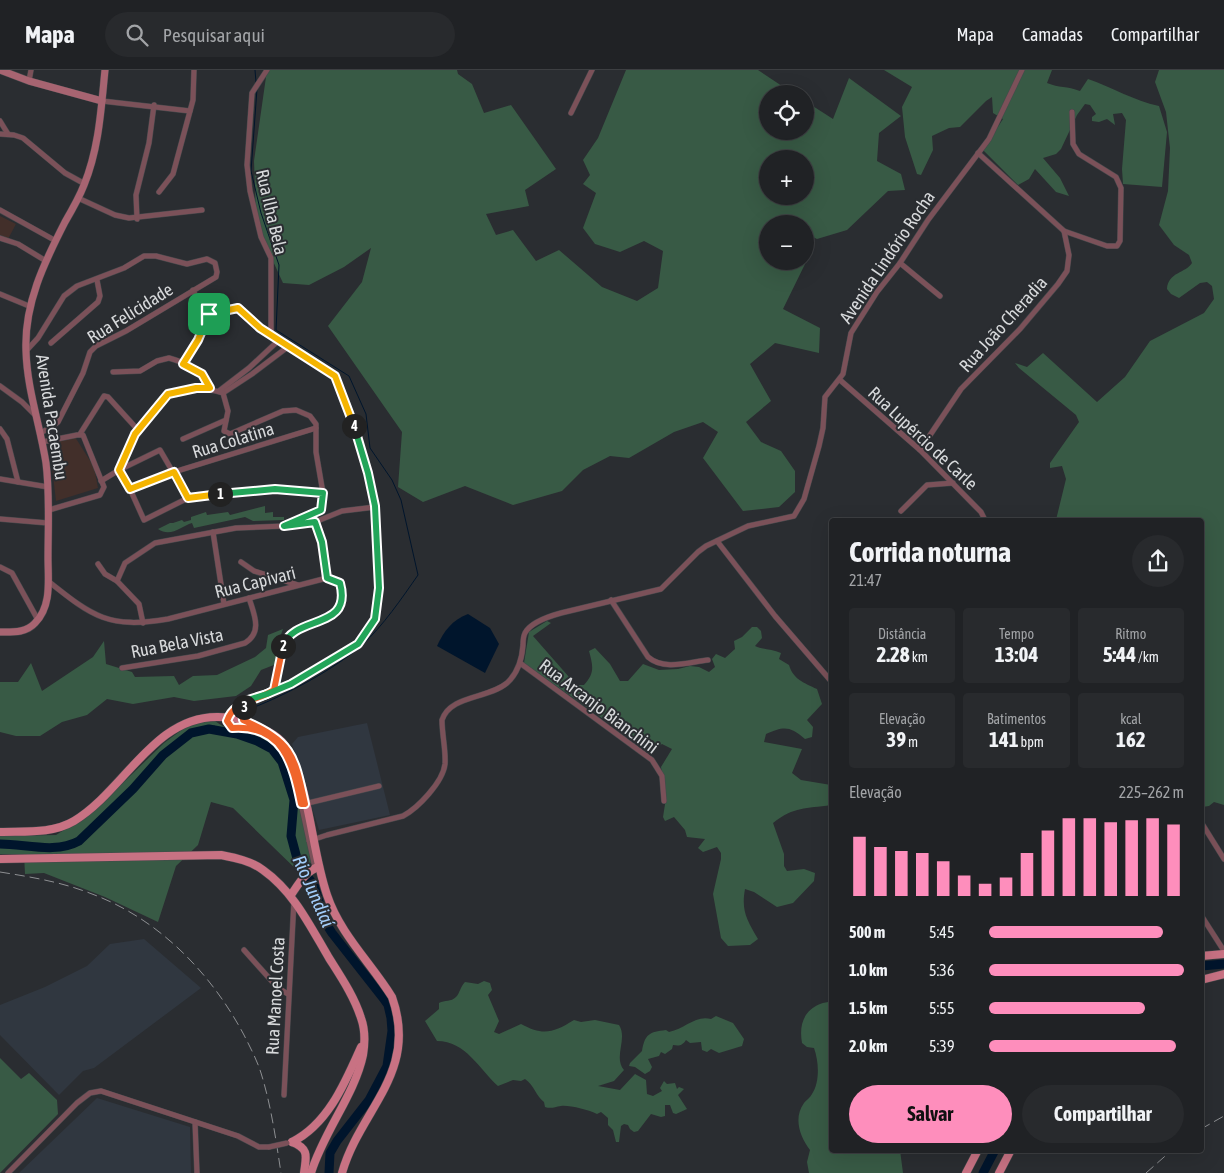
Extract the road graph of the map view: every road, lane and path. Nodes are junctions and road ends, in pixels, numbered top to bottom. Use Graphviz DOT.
graph roads {
  1 [pos="0,70"];
  2 [pos="31,70"];
  3 [pos="105,70"];
  4 [pos="194,70"];
  5 [pos="267,70"];
  6 [pos="592,70"];
  7 [pos="1022,70"];
  8 [pos="29,81"];
  9 [pos="102,101"];
  10 [pos="154,106"];
  11 [pos="190,111"];
  12 [pos="1072,112"];
  13 [pos="571,113"];
  14 [pos="0,121"];
  15 [pos="0,134"];
  16 [pos="8,134"];
  17 [pos="978,153"];
  18 [pos="85,184"];
  19 [pos="159,192"];
  20 [pos="78,198"];
  21 [pos="0,210"];
  22 [pos="202,210"];
  23 [pos="137,219"];
  24 [pos="1064,231"];
  25 [pos="0,238"];
  26 [pos="56,241"];
  27 [pos="46,261"];
  28 [pos="900,264"];
  29 [pos="97,280"];
  30 [pos="193,290"];
  31 [pos="0,294"];
  32 [pos="940,296"];
  33 [pos="29,306"];
  34 [pos="209,314"];
  35 [pos="271,335"];
  36 [pos="279,340"];
  37 [pos="51,343"];
  38 [pos="289,346"];
  39 [pos="26,351"];
  40 [pos="183,364"];
  41 [pos="113,372"];
  42 [pos="840,380"];
  43 [pos="0,386"];
  44 [pos="210,388"];
  45 [pos="221,392"];
  46 [pos="35,416"];
  47 [pos="226,420"];
  48 [pos="316,428"];
  49 [pos="0,429"];
  50 [pos="138,430"];
  51 [pos="40,433"];
  52 [pos="80,434"];
  53 [pos="183,439"];
  54 [pos="42,442"];
  55 [pos="920,450"];
  56 [pos="119,470"];
  57 [pos="174,472"];
  58 [pos="0,479"];
  59 [pos="102,481"];
  60 [pos="18,482"];
  61 [pos="953,483"];
  62 [pos="48,487"];
  63 [pos="130,489"];
  64 [pos="323,493"];
  65 [pos="188,498"];
  66 [pos="375,506"];
  67 [pos="49,510"];
  68 [pos="901,511"];
  69 [pos="984,518"];
  70 [pos="0,519"];
  71 [pos="48,522"];
  72 [pos="315,522"];
  73 [pos="284,526"];
  74 [pos="213,532"];
  75 [pos="717,541"];
  76 [pos="242,562"];
  77 [pos="98,564"];
  78 [pos="0,567"];
  79 [pos="327,578"];
  80 [pos="48,581"];
  81 [pos="117,581"];
  82 [pos="298,586"];
  83 [pos="248,598"];
  84 [pos="611,600"];
  85 [pos="224,604"];
  86 [pos="38,620"];
  87 [pos="143,623"];
  88 [pos="0,632"];
  89 [pos="708,660"];
  90 [pos="520,663"];
  91 [pos="122,668"];
  92 [pos="829,679"];
  93 [pos="274,690"];
  94 [pos="248,700"];
  95 [pos="230,713"];
  96 [pos="242,716"];
  97 [pos="378,786"];
  98 [pos="664,801"];
  99 [pos="303,804"];
  100 [pos="1204,827"];
  101 [pos="0,832"];
  102 [pos="311,841"];
  103 [pos="0,859"];
  104 [pos="1224,859"];
  105 [pos="315,868"];
  106 [pos="292,898"];
  107 [pos="1204,920"];
  108 [pos="244,950"];
  109 [pos="1224,952"];
  110 [pos="1204,955"];
  111 [pos="1224,974"];
  112 [pos="1204,979"];
  113 [pos="288,994"];
  114 [pos="365,1039"];
  115 [pos="284,1095"];
  116 [pos="195,1122"];
  117 [pos="290,1143"];
  118 [pos="976,1153"];
  119 [pos="1009,1153"];
  120 [pos="8,1173"];
  121 [pos="197,1173"];
  122 [pos="304,1173"];
  123 [pos="311,1173"];
  124 [pos="342,1173"];
  125 [pos="966,1173"];
  126 [pos="999,1173"];
  1 -- 8 [label="main road"];
  2 -- 8 [label="street"];
  3 -- 9 [label="main road, Avenida Pacaembu"];
  4 -- 11 [label="street"];
  5 -- 35 [label="street, Rua Ilha Bela"];
  6 -- 13 [label="street"];
  7 -- 17 [label="street, Avenida Lindório Rocha"];
  8 -- 9 [label="main road"];
  9 -- 10 [label="street"];
  9 -- 18 [label="main road, Avenida Pacaembu"];
  10 -- 11 [label="street"];
  10 -- 23 [label="street"];
  11 -- 19 [label="street"];
  12 -- 24 [label="street"];
  14 -- 16 [label="street"];
  15 -- 16 [label="street"];
  16 -- 18 [label="street"];
  17 -- 24 [label="street"];
  17 -- 28 [label="street, Avenida Lindório Rocha"];
  18 -- 20 [label="main road, Avenida Pacaembu"];
  20 -- 23 [label="street"];
  20 -- 26 [label="main road, Avenida Pacaembu"];
  21 -- 26 [label="street"];
  22 -- 23 [label="street"];
  24 -- 55 [label="street, Rua João Cheradia"];
  25 -- 27 [label="street"];
  26 -- 27 [label="main road, Avenida Pacaembu"];
  27 -- 33 [label="main road, Avenida Pacaembu"];
  28 -- 32 [label="street"];
  28 -- 42 [label="street, Avenida Lindório Rocha"];
  29 -- 30 [label="street, Rua Felicidade"];
  29 -- 37 [label="street"];
  29 -- 39 [label="street"];
  30 -- 34 [label="street"];
  30 -- 51 [label="street, Rua Felicidade"];
  31 -- 33 [label="street"];
  33 -- 39 [label="main road, Avenida Pacaembu"];
  34 -- 35 [label="street"];
  34 -- 40 [label="street"];
  35 -- 36 [label="street"];
  36 -- 38 [label="street"];
  36 -- 45 [label="street"];
  38 -- 45 [label="street"];
  38 -- 66 [label="street"];
  39 -- 46 [label="main road, Avenida Pacaembu"];
  40 -- 41 [label="street"];
  40 -- 44 [label="street"];
  42 -- 55 [label="street, Rua Lupércio de Carle"];
  42 -- 75 [label="street, Avenida Lindório Rocha"];
  43 -- 46 [label="street"];
  44 -- 45 [label="street"];
  44 -- 50 [label="street"];
  45 -- 47 [label="street"];
  46 -- 51 [label="main road, Avenida Pacaembu"];
  47 -- 48 [label="street"];
  47 -- 53 [label="street"];
  48 -- 57 [label="street, Rua Colatina"];
  48 -- 64 [label="street"];
  49 -- 60 [label="street"];
  50 -- 52 [label="street"];
  50 -- 56 [label="street"];
  51 -- 54 [label="main road, Avenida Pacaembu"];
  52 -- 54 [label="street"];
  52 -- 59 [label="street"];
  54 -- 62 [label="main road, Avenida Pacaembu"];
  55 -- 61 [label="street, Rua Lupércio de Carle"];
  56 -- 57 [label="street"];
  56 -- 59 [label="street"];
  56 -- 63 [label="street"];
  57 -- 63 [label="street, Rua Colatina"];
  57 -- 65 [label="street"];
  58 -- 60 [label="street"];
  59 -- 67 [label="street"];
  60 -- 62 [label="street"];
  61 -- 68 [label="street"];
  61 -- 69 [label="street, Rua Lupércio de Carle"];
  62 -- 67 [label="main road, Avenida Pacaembu"];
  63 -- 65 [label="street"];
  64 -- 65 [label="street"];
  64 -- 73 [label="street"];
  66 -- 72 [label="street"];
  66 -- 93 [label="street"];
  67 -- 71 [label="main road, Avenida Pacaembu"];
  70 -- 71 [label="street"];
  71 -- 80 [label="main road, Avenida Pacaembu"];
  72 -- 73 [label="street"];
  72 -- 79 [label="street"];
  73 -- 74 [label="street"];
  74 -- 81 [label="street"];
  74 -- 85 [label="street"];
  75 -- 84 [label="street, Avenida Lindório Rocha"];
  75 -- 92 [label="street"];
  76 -- 82 [label="street"];
  77 -- 81 [label="street"];
  78 -- 86 [label="street"];
  79 -- 82 [label="street, Rua Capivari"];
  79 -- 93 [label="street"];
  80 -- 86 [label="main road, Avenida Pacaembu"];
  80 -- 87 [label="street, Rua Capivari"];
  81 -- 87 [label="street"];
  82 -- 83 [label="street, Rua Capivari"];
  83 -- 85 [label="street, Rua Capivari"];
  83 -- 91 [label="street, Rua Bela Vista"];
  84 -- 89 [label="street"];
  84 -- 90 [label="street, Avenida Lindório Rocha"];
  85 -- 87 [label="street, Rua Capivari"];
  86 -- 88 [label="main road"];
  90 -- 98 [label="street, Rua Arcanjo Bianchini"];
  90 -- 102 [label="street, Avenida Lindório Rocha"];
  93 -- 94 [label="street"];
  94 -- 95 [label="street"];
  94 -- 96 [label="street"];
  95 -- 96 [label="main road"];
  95 -- 99 [label="street"];
  95 -- 101 [label="main road"];
  96 -- 99 [label="main road"];
  97 -- 99 [label="street"];
  99 -- 102 [label="main road"];
  100 -- 104 [label="street"];
  102 -- 105 [label="main road"];
  103 -- 106 [label="main road"];
  105 -- 106 [label="main road"];
  105 -- 124 [label="main road"];
  106 -- 113 [label="street, Rua Manoel Costa"];
  106 -- 114 [label="main road"];
  107 -- 109 [label="street"];
  108 -- 113 [label="street"];
  109 -- 110 [label="main road"];
  111 -- 112 [label="main road"];
  113 -- 115 [label="street, Rua Manoel Costa"];
  114 -- 117 [label="main road"];
  114 -- 123 [label="main road"];
  116 -- 117 [label="street, bridge"];
  116 -- 120 [label="street"];
  116 -- 121 [label="street"];
  117 -- 122 [label="main road"];
  118 -- 125 [label="main road"];
  119 -- 126 [label="main road"];
}
